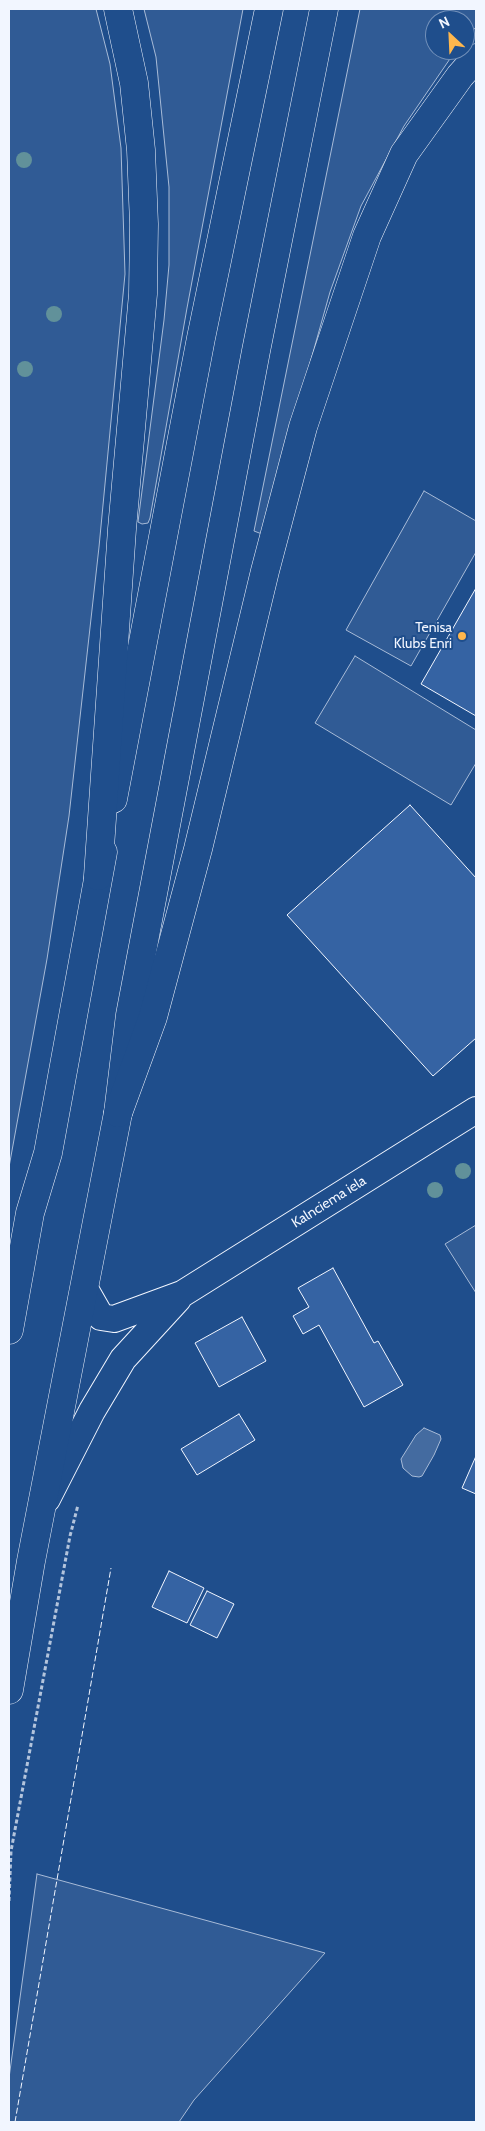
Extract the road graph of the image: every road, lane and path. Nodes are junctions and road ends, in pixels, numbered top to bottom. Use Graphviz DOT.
graph roads {
  1 [pos="118,9"];
  2 [pos="269,9"];
  3 [pos="324,9"];
  4 [pos="476,58"];
  5 [pos="98,876"];
  6 [pos="476,1110"];
  7 [pos="118,1113"];
  8 [pos="85,1289"];
  9 [pos="182,1294"];
  10 [pos="9,1330"];
  11 [pos="79,1501"];
  12 [pos="41,1511"];
  13 [pos="9,1690"];
  14 [pos="9,1901"];
  1 -- 5 [label="main road"];
  2 -- 5 [label="main road"];
  3 -- 7 [label="main road"];
  4 -- 7 [label="main road"];
  5 -- 10 [label="main road"];
  6 -- 9 [label="street, Kalnciema iela"];
  7 -- 8 [label="main road"];
  8 -- 9 [label="street, Kalnciema iela"];
  8 -- 12 [label="main road"];
  9 -- 12 [label="street, Kalnciema iela"];
  11 -- 14 [label="path"];
  12 -- 13 [label="main road"];
}
